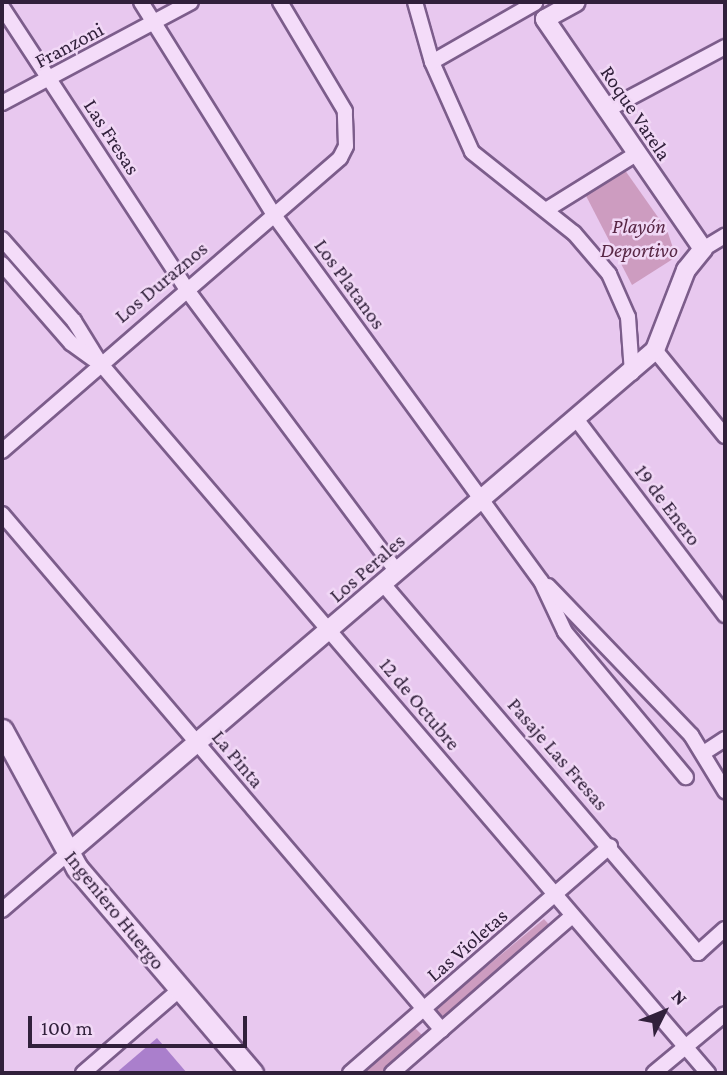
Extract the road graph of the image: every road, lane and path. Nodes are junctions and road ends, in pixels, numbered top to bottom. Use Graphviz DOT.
graph roads {
  1 [pos="141,2"];
  2 [pos="191,2"];
  3 [pos="280,2"];
  4 [pos="415,2"];
  5 [pos="535,2"];
  6 [pos="576,2"];
  7 [pos="2,7"];
  8 [pos="545,19"];
  9 [pos="155,23"];
  10 [pos="725,47"];
  11 [pos="432,62"];
  12 [pos="49,79"];
  13 [pos="2,103"];
  14 [pos="607,110"];
  15 [pos="636,154"];
  16 [pos="546,209"];
  17 [pos="274,215"];
  18 [pos="725,236"];
  19 [pos="2,239"];
  20 [pos="703,249"];
  21 [pos="2,264"];
  22 [pos="187,290"];
  23 [pos="654,350"];
  24 [pos="100,363"];
  25 [pos="632,373"];
  26 [pos="577,420"];
  27 [pos="725,436"];
  28 [pos="2,451"];
  29 [pos="481,499"];
  30 [pos="2,514"];
  31 [pos="390,579"];
  32 [pos="541,581"];
  33 [pos="725,615"];
  34 [pos="330,631"];
  35 [pos="2,730"];
  36 [pos="725,739"];
  37 [pos="198,744"];
  38 [pos="705,752"];
  39 [pos="686,777"];
  40 [pos="725,791"];
  41 [pos="610,846"];
  42 [pos="67,854"];
  43 [pos="556,896"];
  44 [pos="2,910"];
  45 [pos="572,916"];
  46 [pos="725,929"];
  47 [pos="179,990"];
  48 [pos="424,1010"];
  49 [pos="725,1014"];
  50 [pos="442,1030"];
  51 [pos="685,1047"];
  52 [pos="83,1073"];
  53 [pos="252,1073"];
  54 [pos="350,1073"];
  55 [pos="392,1073"];
  56 [pos="654,1073"];
  57 [pos="708,1073"];
  1 -- 9 [label="street, Los Platanos"];
  2 -- 9 [label="street, Franzoni"];
  3 -- 17 [label="street, Los Duraznos"];
  4 -- 11 [label="street"];
  5 -- 8 [label="street, Roque Varela"];
  5 -- 11 [label="street"];
  6 -- 8 [label="street"];
  7 -- 12 [label="street, Las Fresas"];
  8 -- 14 [label="street, Roque Varela"];
  9 -- 12 [label="street, Franzoni"];
  9 -- 17 [label="street, Los Platanos"];
  10 -- 14 [label="street"];
  11 -- 16 [label="street"];
  12 -- 13 [label="street, Franzoni"];
  12 -- 22 [label="street, Las Fresas"];
  14 -- 15 [label="street, Roque Varela"];
  15 -- 16 [label="street"];
  15 -- 20 [label="street, Roque Varela"];
  16 -- 25 [label="street"];
  17 -- 22 [label="street, Los Duraznos"];
  17 -- 29 [label="street, Los Platanos"];
  18 -- 20 [label="street, Los Perales"];
  19 -- 24 [label="street, 12 de Octubre"];
  20 -- 23 [label="street, Los Perales"];
  21 -- 24 [label="street, 12 de Octubre"];
  22 -- 24 [label="street, Los Duraznos"];
  22 -- 31 [label="street, Pasaje Las Fresas"];
  23 -- 25 [label="street, Los Perales"];
  23 -- 27 [label="street"];
  24 -- 28 [label="street, Los Duraznos"];
  24 -- 34 [label="street, 12 de Octubre"];
  25 -- 26 [label="street, Los Perales"];
  26 -- 29 [label="street, Los Perales"];
  26 -- 33 [label="street, 19 de Enero"];
  29 -- 31 [label="street, Los Perales"];
  29 -- 32 [label="street, Los Platanos"];
  30 -- 37 [label="street, La Pinta"];
  31 -- 34 [label="street, Los Perales"];
  31 -- 41 [label="street, Pasaje Las Fresas"];
  32 -- 38 [label="street, Los Platanos"];
  32 -- 39 [label="street, Los Platanos"];
  34 -- 37 [label="street, Los Perales"];
  34 -- 43 [label="street, 12 de Octubre"];
  35 -- 42 [label="main road, Ingeniero Huergo"];
  36 -- 38 [label="street"];
  37 -- 42 [label="street, Los Perales"];
  37 -- 48 [label="street, La Pinta"];
  38 -- 40 [label="street, Los Platanos"];
  41 -- 43 [label="street, Las Violetas"];
  41 -- 46 [label="street, Pasaje Las Fresas"];
  42 -- 44 [label="street, Los Perales"];
  42 -- 47 [label="main road, Ingeniero Huergo"];
  43 -- 45 [label="street, 12 de Octubre"];
  43 -- 48 [label="street, Las Violetas"];
  45 -- 50 [label="street"];
  45 -- 51 [label="street, 12 de Octubre"];
  47 -- 52 [label="street"];
  47 -- 53 [label="main road, Ingeniero Huergo"];
  48 -- 50 [label="street, La Pinta"];
  48 -- 54 [label="street, Las Violetas"];
  49 -- 51 [label="street"];
  50 -- 55 [label="street"];
  51 -- 56 [label="street"];
  51 -- 57 [label="street, 12 de Octubre"];
}
